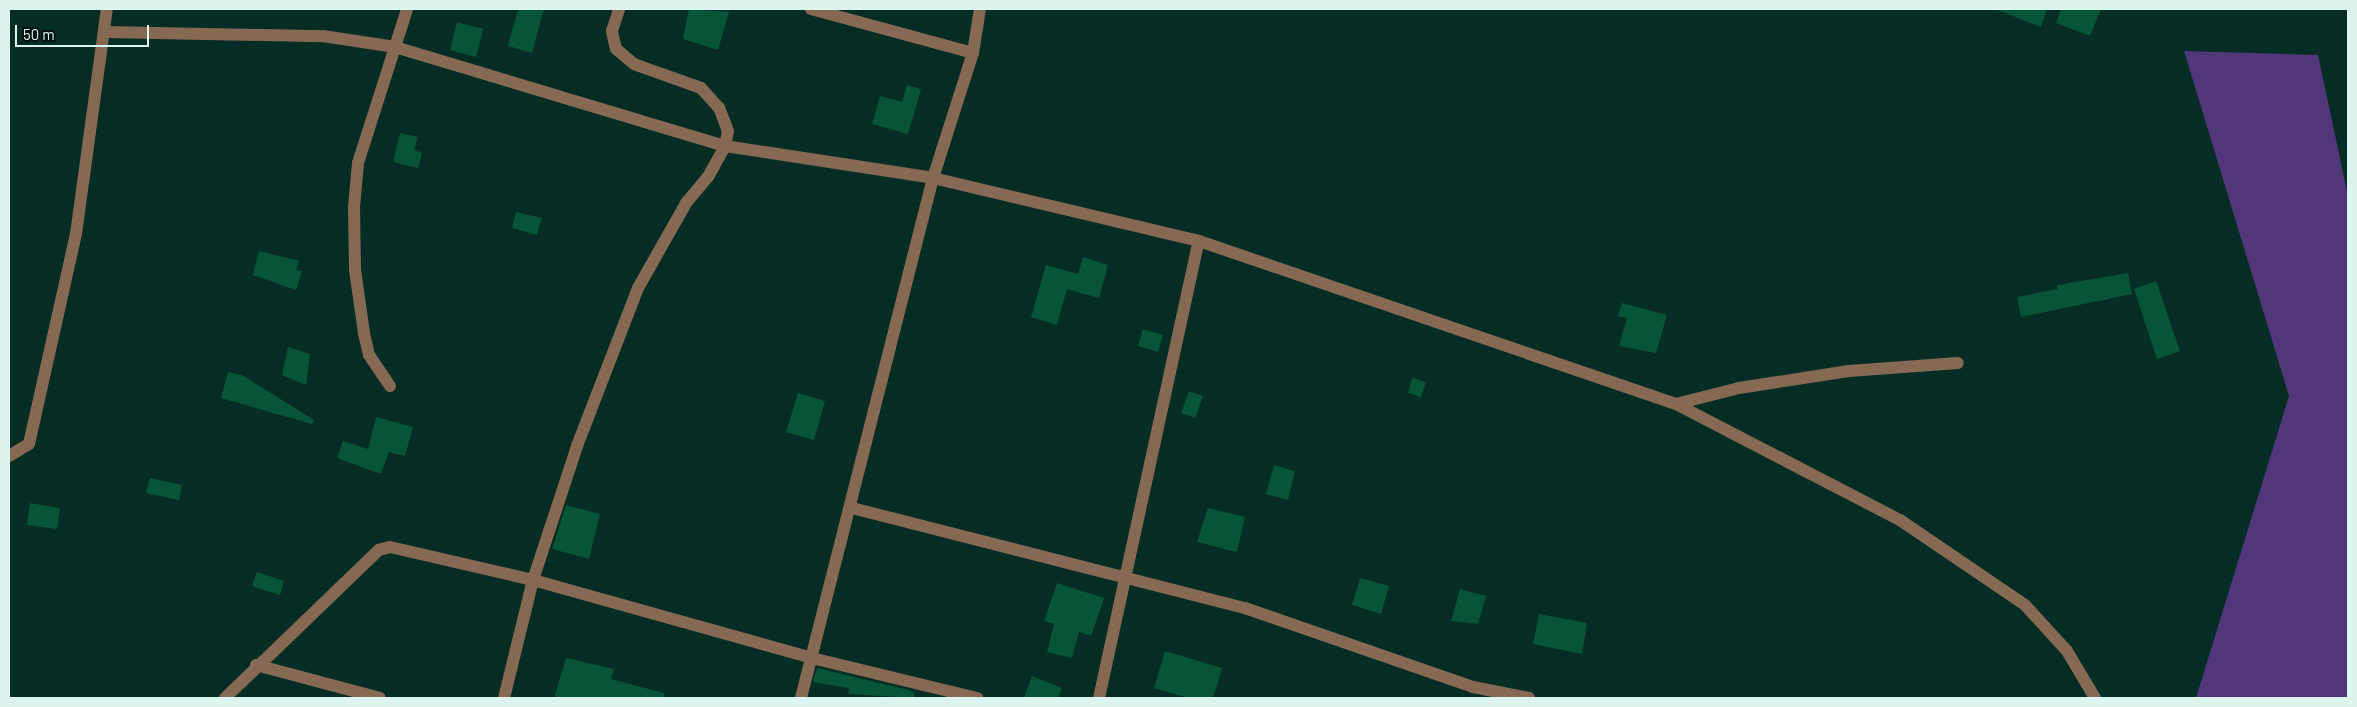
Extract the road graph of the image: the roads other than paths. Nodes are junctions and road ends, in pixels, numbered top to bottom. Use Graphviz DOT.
graph roads {
  1 [pos="107,9"];
  2 [pos="407,9"];
  3 [pos="619,9"];
  4 [pos="811,9"];
  5 [pos="980,9"];
  6 [pos="104,32"];
  7 [pos="395,47"];
  8 [pos="973,54"];
  9 [pos="725,146"];
  10 [pos="934,178"];
  11 [pos="1199,241"];
  12 [pos="1958,363"];
  13 [pos="390,386"];
  14 [pos="1676,404"];
  15 [pos="9,456"];
  16 [pos="852,508"];
  17 [pos="1126,578"];
  18 [pos="533,580"];
  19 [pos="812,658"];
  20 [pos="256,665"];
  21 [pos="226,698"];
  22 [pos="380,698"];
  23 [pos="504,698"];
  24 [pos="801,698"];
  25 [pos="977,698"];
  26 [pos="1099,698"];
  27 [pos="1529,698"];
  28 [pos="2095,698"];
  1 -- 6 [label="street"];
  2 -- 7 [label="street"];
  3 -- 9 [label="street"];
  4 -- 8 [label="street"];
  5 -- 8 [label="street"];
  6 -- 7 [label="street"];
  6 -- 15 [label="street"];
  7 -- 9 [label="street"];
  7 -- 13 [label="street"];
  8 -- 10 [label="street"];
  9 -- 10 [label="street"];
  9 -- 18 [label="street"];
  10 -- 11 [label="street"];
  10 -- 16 [label="street"];
  11 -- 14 [label="street"];
  11 -- 17 [label="street"];
  12 -- 14 [label="street"];
  14 -- 28 [label="street"];
  16 -- 17 [label="street"];
  16 -- 19 [label="street"];
  17 -- 26 [label="street"];
  17 -- 27 [label="street"];
  18 -- 19 [label="street"];
  18 -- 20 [label="street"];
  18 -- 23 [label="street"];
  19 -- 24 [label="street"];
  19 -- 25 [label="street"];
  20 -- 21 [label="street"];
  20 -- 22 [label="street"];
}
